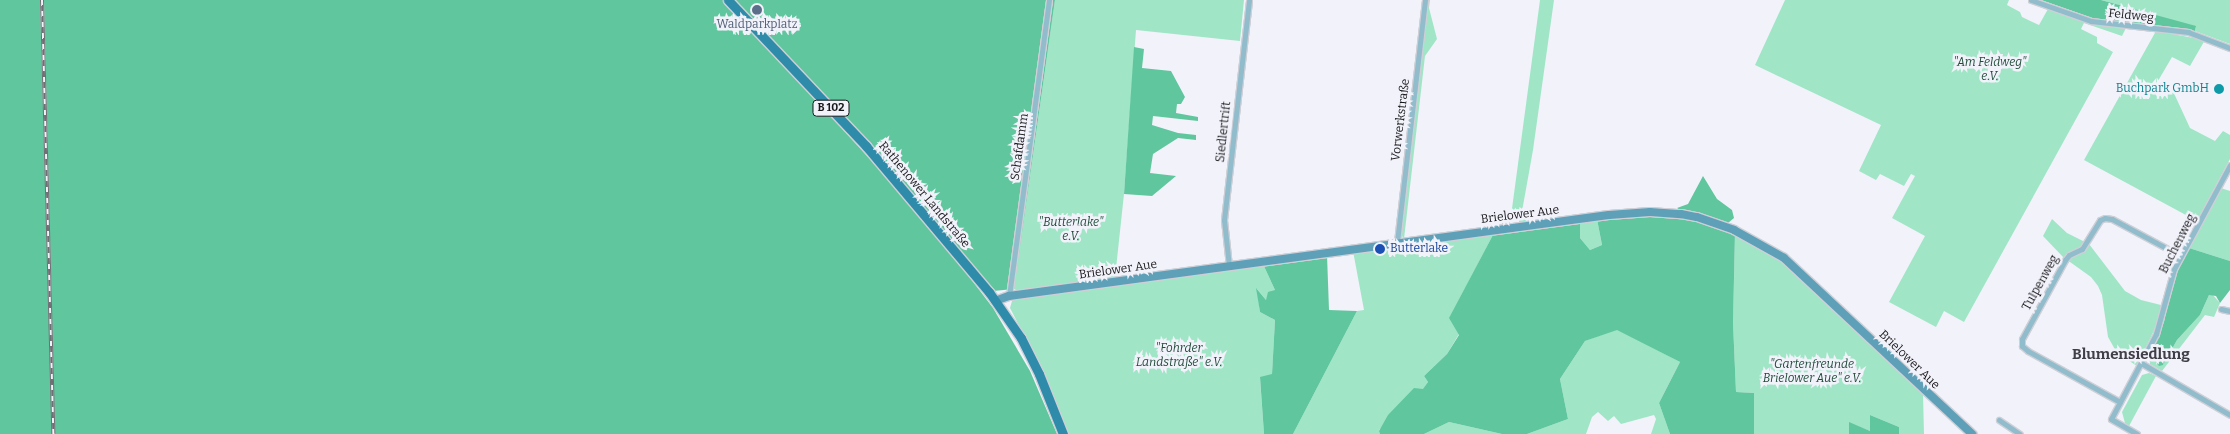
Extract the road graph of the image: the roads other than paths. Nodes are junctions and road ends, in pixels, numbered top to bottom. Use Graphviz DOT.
graph roads {
  1 [pos="728,0"];
  2 [pos="1049,0"];
  3 [pos="1249,0"];
  4 [pos="1425,0"];
  5 [pos="2031,0"];
  6 [pos="2230,48"];
  7 [pos="2230,165"];
  8 [pos="1397,242"];
  9 [pos="2181,256"];
  10 [pos="1229,266"];
  11 [pos="1010,296"];
  12 [pos="995,301"];
  13 [pos="2222,309"];
  14 [pos="2230,312"];
  15 [pos="2141,363"];
  16 [pos="2120,402"];
  17 [pos="2230,415"];
  18 [pos="2000,420"];
  19 [pos="1063,434"];
  20 [pos="1972,434"];
  21 [pos="2020,434"];
  22 [pos="2137,434"];
  1 -- 12 [label="main road, Rathenower Landstraße / B 102"];
  2 -- 11 [label="street, Schafdamm"];
  3 -- 10 [label="street, Siedlertrift"];
  4 -- 8 [label="street, Vorwerkstraße"];
  5 -- 6 [label="street, Feldweg"];
  7 -- 9 [label="street, Buchenweg"];
  8 -- 10 [label="street, Brielower Aue"];
  8 -- 20 [label="street, Brielower Aue"];
  9 -- 15 [label="street, Buchenweg"];
  9 -- 16 [label="street, Tulpenweg"];
  10 -- 11 [label="street, Brielower Aue"];
  11 -- 12 [label="street, Brielower Aue"];
  12 -- 19 [label="main road, Rathenower Landstraße / B 102"];
  13 -- 14 [label="street"];
  15 -- 16 [label="street, Buchenweg"];
  15 -- 17 [label="street"];
  16 -- 22 [label="street, Buchenweg"];
  18 -- 21 [label="street"];
}
